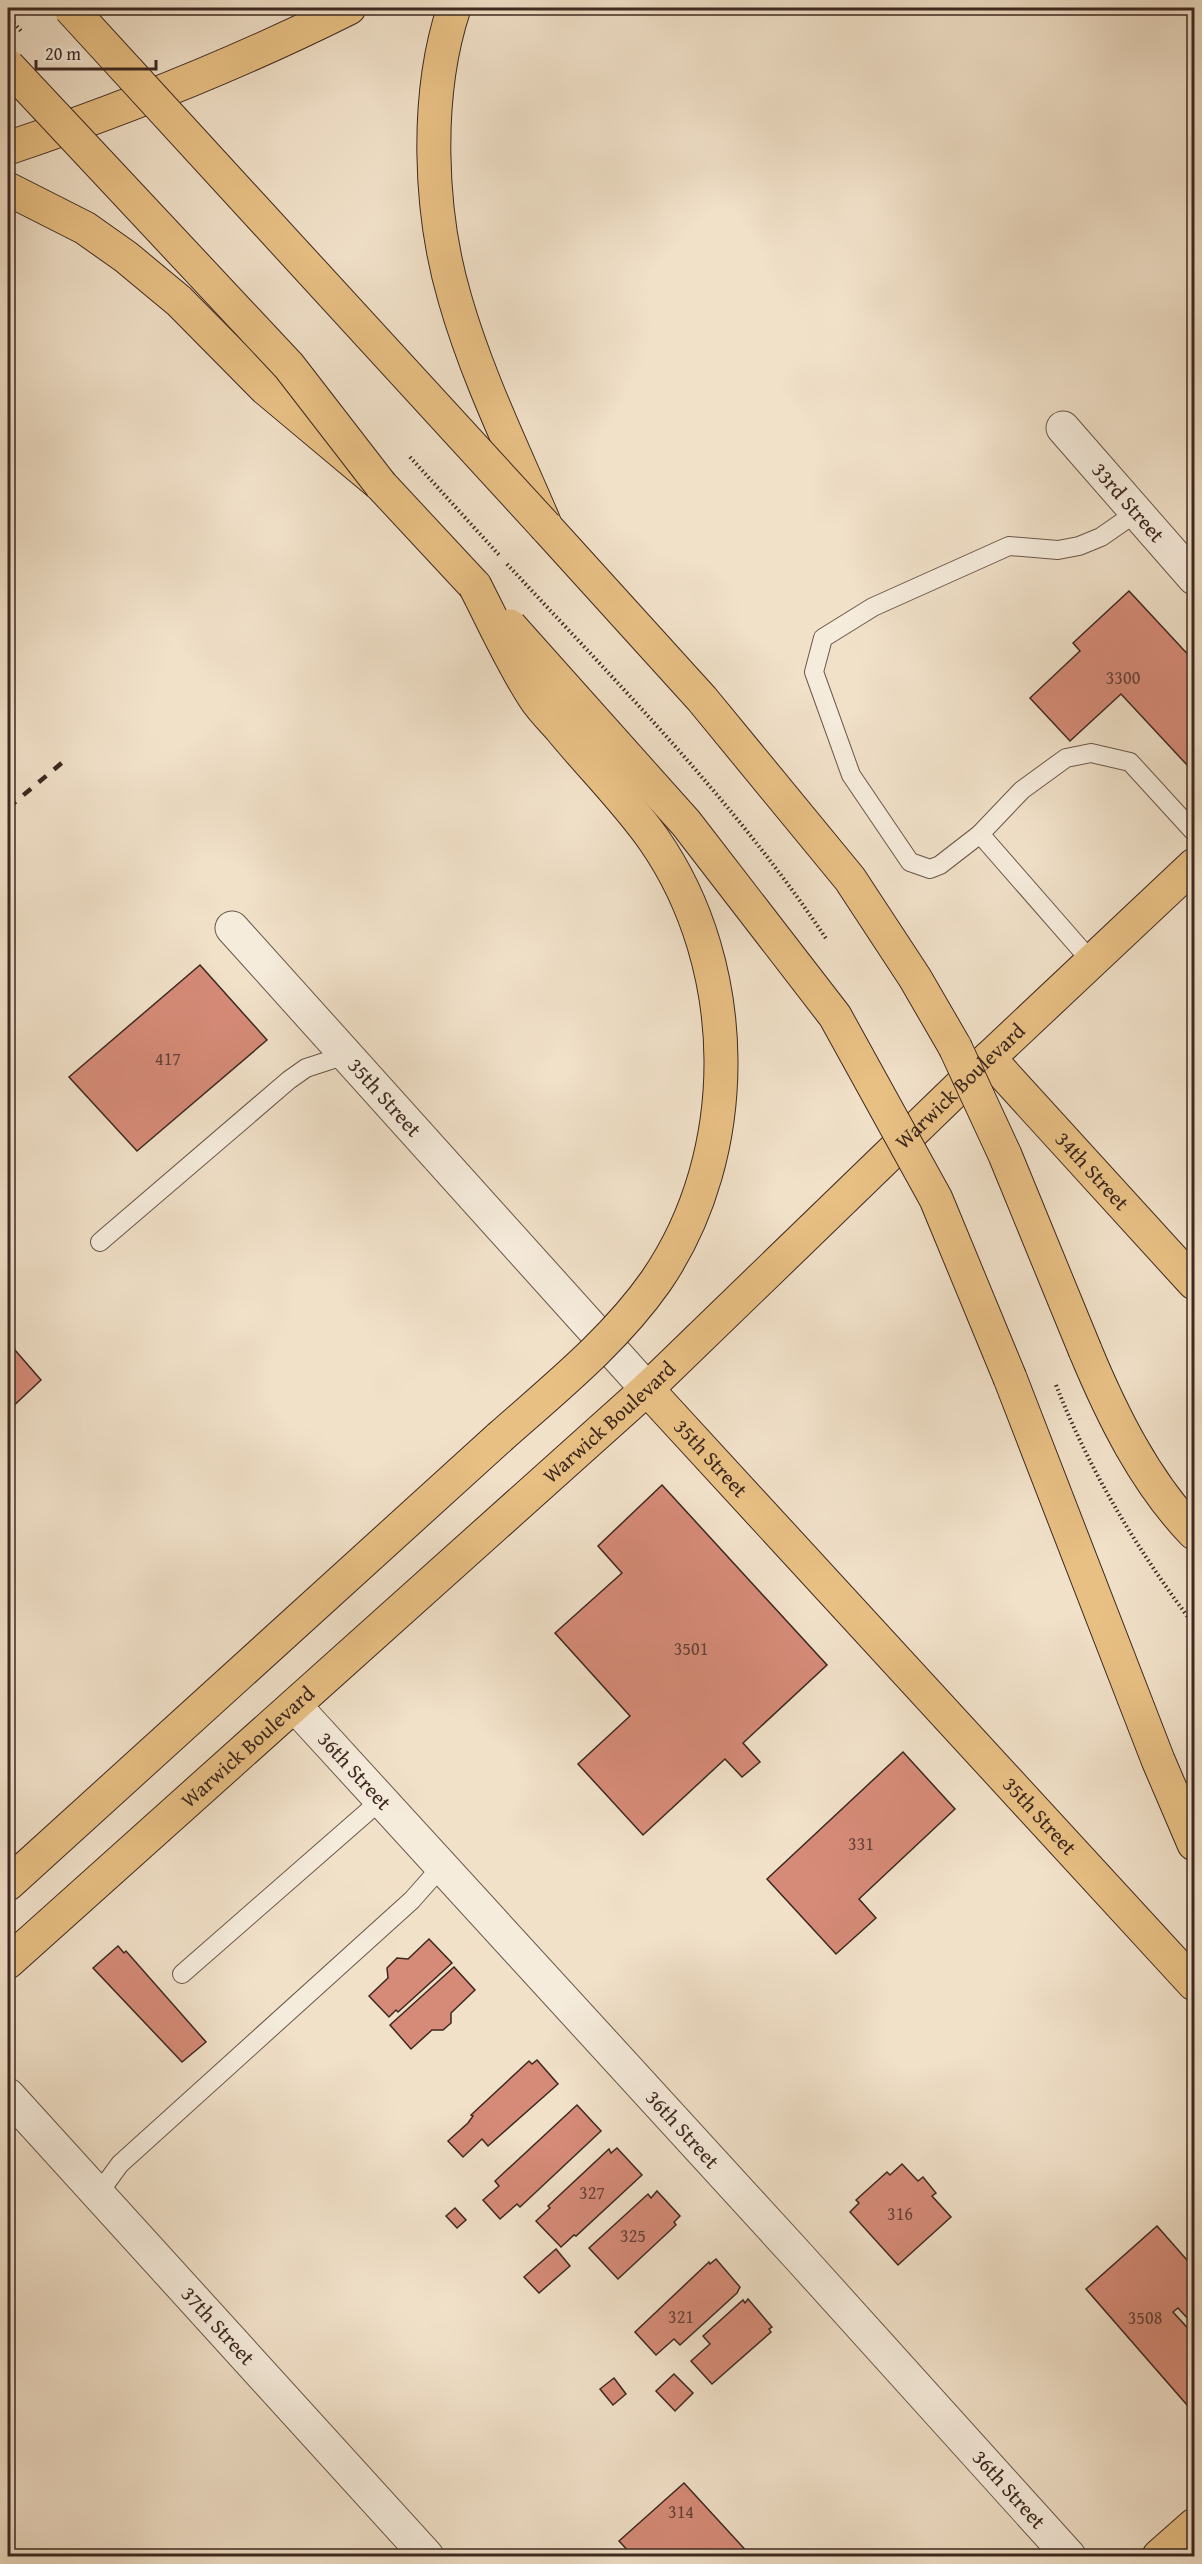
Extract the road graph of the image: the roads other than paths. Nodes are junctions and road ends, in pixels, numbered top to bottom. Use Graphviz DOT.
graph roads {
  1 [pos="70,8"];
  2 [pos="350,8"];
  3 [pos="454,8"];
  4 [pos="8,66"];
  5 [pos="8,148"];
  6 [pos="8,189"];
  7 [pos="1063,428"];
  8 [pos="381,485"];
  9 [pos="1137,512"];
  10 [pos="546,527"];
  11 [pos="1194,578"];
  12 [pos="475,586"];
  13 [pos="1194,832"];
  14 [pos="980,834"];
  15 [pos="1194,866"];
  16 [pos="232,928"];
  17 [pos="1091,962"];
  18 [pos="346,1056"];
  19 [pos="989,1058"];
  20 [pos="100,1242"];
  21 [pos="1194,1283"];
  22 [pos="647,1389"];
  23 [pos="1194,1533"];
  24 [pos="295,1706"];
  25 [pos="381,1800"];
  26 [pos="1194,1844"];
  27 [pos="442,1866"];
  28 [pos="8,1884"];
  29 [pos="8,1962"];
  30 [pos="182,1974"];
  31 [pos="1194,1984"];
  32 [pos="8,2095"];
  33 [pos="98,2194"];
  34 [pos="1194,2525"];
  35 [pos="428,2556"];
  36 [pos="1069,2556"];
  37 [pos="1159,2556"];
  1 -- 10 [label="main road, bridge"];
  2 -- 5 [label="main road"];
  3 -- 10 [label="main road"];
  4 -- 8 [label="main road, bridge"];
  6 -- 8 [label="main road, bridge"];
  7 -- 9 [label="street, 33rd Street"];
  8 -- 12 [label="main road"];
  9 -- 11 [label="street, 33rd Street"];
  9 -- 14 [label="lane"];
  10 -- 23 [label="main road, bridge"];
  12 -- 26 [label="main road, bridge"];
  12 -- 28 [label="main road, bridge"];
  13 -- 14 [label="lane"];
  14 -- 17 [label="lane"];
  15 -- 17 [label="main road, Warwick Boulevard"];
  16 -- 18 [label="street, 35th Street"];
  17 -- 19 [label="main road, Warwick Boulevard"];
  18 -- 20 [label="lane"];
  18 -- 22 [label="street, 35th Street"];
  19 -- 21 [label="main road, 34th Street"];
  19 -- 22 [label="main road, Warwick Boulevard"];
  22 -- 24 [label="main road, Warwick Boulevard"];
  22 -- 31 [label="main road, 35th Street"];
  24 -- 25 [label="street, 36th Street"];
  24 -- 29 [label="main road, Warwick Boulevard"];
  25 -- 27 [label="street, 36th Street"];
  25 -- 30 [label="lane"];
  27 -- 33 [label="lane"];
  27 -- 36 [label="street, 36th Street"];
  32 -- 33 [label="street, 37th Street"];
  33 -- 35 [label="street, 37th Street"];
  34 -- 37 [label="main road"];
}
